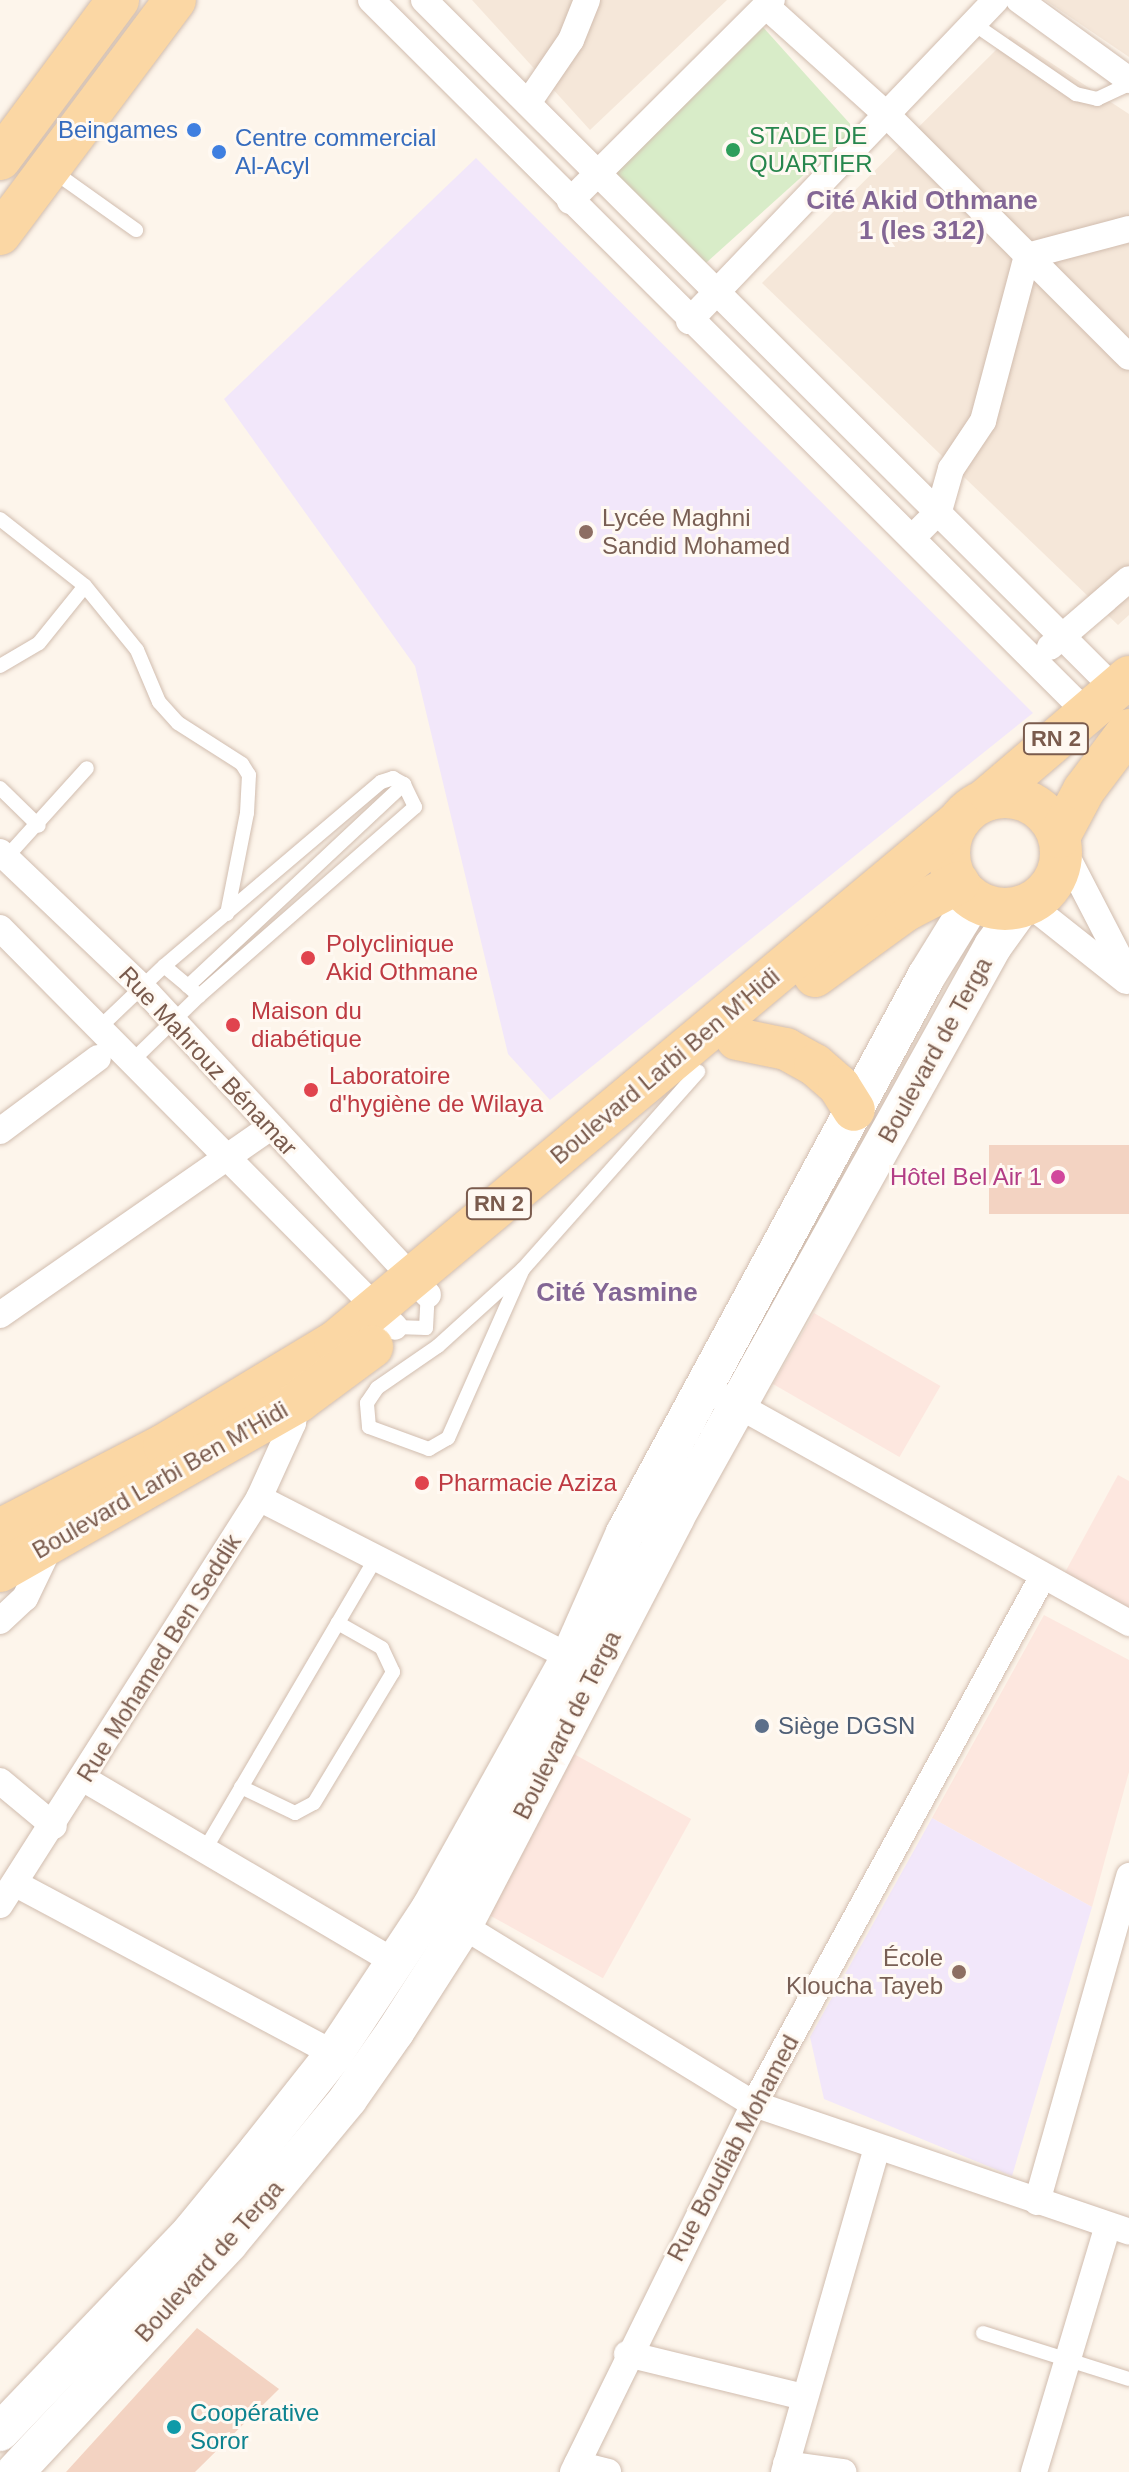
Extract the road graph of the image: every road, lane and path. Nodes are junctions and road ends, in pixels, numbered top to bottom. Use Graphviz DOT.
graph roads {
  1 [pos="118,0"];
  2 [pos="175,0"];
  3 [pos="371,0"];
  4 [pos="424,0"];
  5 [pos="587,0"];
  6 [pos="996,0"];
  7 [pos="1019,0"];
  8 [pos="769,3"];
  9 [pos="974,24"];
  10 [pos="1129,82"];
  11 [pos="528,103"];
  12 [pos="887,115"];
  13 [pos="0,159"];
  14 [pos="49,169"];
  15 [pos="599,172"];
  16 [pos="570,201"];
  17 [pos="1129,229"];
  18 [pos="136,230"];
  19 [pos="0,234"];
  20 [pos="1027,256"];
  21 [pos="718,293"];
  22 [pos="689,321"];
  23 [pos="1129,357"];
  24 [pos="951,469"];
  25 [pos="909,481"];
  26 [pos="881,508"];
  27 [pos="939,511"];
  28 [pos="0,519"];
  29 [pos="912,538"];
  30 [pos="1129,579"];
  31 [pos="85,586"];
  32 [pos="1063,635"];
  33 [pos="1035,660"];
  34 [pos="0,666"];
  35 [pos="1115,696"];
  36 [pos="1129,730"];
  37 [pos="87,768"];
  38 [pos="404,784"];
  39 [pos="0,788"];
  40 [pos="972,811"];
  41 [pos="39,826"];
  42 [pos="1060,841"];
  43 [pos="2,858"];
  44 [pos="966,891"];
  45 [pos="1025,906"];
  46 [pos="227,914"];
  47 [pos="0,928"];
  48 [pos="164,966"];
  49 [pos="1129,976"];
  50 [pos="1129,983"];
  51 [pos="142,987"];
  52 [pos="193,991"];
  53 [pos="174,1020"];
  54 [pos="97,1029"];
  55 [pos="737,1039"];
  56 [pos="98,1058"];
  57 [pos="131,1063"];
  58 [pos="698,1072"];
  59 [pos="854,1110"];
  60 [pos="6,1116"];
  61 [pos="270,1127"];
  62 [pos="226,1159"];
  63 [pos="523,1269"];
  64 [pos="407,1307"];
  65 [pos="0,1315"];
  66 [pos="438,1346"];
  67 [pos="291,1387"];
  68 [pos="704,1387"];
  69 [pos="738,1405"];
  70 [pos="259,1498"];
  71 [pos="0,1530"];
  72 [pos="52,1542"];
  73 [pos="375,1560"];
  74 [pos="0,1571"];
  75 [pos="1043,1576"];
  76 [pos="0,1621"];
  77 [pos="338,1623"];
  78 [pos="1129,1623"];
  79 [pos="570,1657"];
  80 [pos="84,1779"];
  81 [pos="0,1781"];
  82 [pos="241,1787"];
  83 [pos="54,1826"];
  84 [pos="204,1851"];
  85 [pos="1129,1876"];
  86 [pos="16,1884"];
  87 [pos="0,1905"];
  88 [pos="447,1916"];
  89 [pos="396,1963"];
  90 [pos="334,2054"];
  91 [pos="754,2104"];
  92 [pos="877,2147"];
  93 [pos="1037,2202"];
  94 [pos="1118,2229"];
  95 [pos="983,2333"];
  96 [pos="627,2354"];
  97 [pos="1067,2359"];
  98 [pos="1129,2379"];
  99 [pos="803,2397"];
  100 [pos="0,2432"];
  101 [pos="575,2468"];
  102 [pos="785,2468"];
  103 [pos="15,2472"];
  104 [pos="608,2472"];
  105 [pos="843,2472"];
  106 [pos="1034,2472"];
  1 -- 13 [label="main road"];
  2 -- 14 [label="main road"];
  3 -- 16 [label="street"];
  4 -- 11 [label="street"];
  5 -- 11 [label="street"];
  6 -- 9 [label="street"];
  7 -- 10 [label="street"];
  8 -- 12 [label="street"];
  8 -- 15 [label="street"];
  9 -- 10 [label="lane"];
  9 -- 12 [label="street"];
  11 -- 15 [label="street"];
  12 -- 20 [label="street"];
  12 -- 21 [label="street"];
  14 -- 18 [label="lane"];
  14 -- 19 [label="main road"];
  15 -- 16 [label="street"];
  15 -- 21 [label="street"];
  16 -- 22 [label="street"];
  17 -- 20 [label="street"];
  20 -- 23 [label="street"];
  20 -- 24 [label="street"];
  21 -- 22 [label="street"];
  21 -- 25 [label="street"];
  22 -- 26 [label="street"];
  24 -- 25 [label="street"];
  24 -- 27 [label="street"];
  25 -- 26 [label="street"];
  25 -- 27 [label="street"];
  26 -- 29 [label="street"];
  27 -- 29 [label="street"];
  27 -- 32 [label="street"];
  28 -- 31 [label="lane"];
  29 -- 33 [label="street"];
  30 -- 32 [label="street"];
  31 -- 34 [label="lane"];
  31 -- 46 [label="lane"];
  32 -- 33 [label="street"];
  32 -- 35 [label="street"];
  33 -- 35 [label="street"];
  35 -- 40 [label="main road, Boulevard Larbi Ben M'Hidi / RN 2"];
  36 -- 42 [label="main road, RN 2"];
  37 -- 41 [label="lane"];
  38 -- 46 [label="lane"];
  38 -- 52 [label="lane"];
  38 -- 52 [label="lane"];
  39 -- 41 [label="lane"];
  40 -- 42 [label="main road"];
  40 -- 44 [label="main road"];
  40 -- 64 [label="main road, Boulevard Larbi Ben M'Hidi / RN 2"];
  41 -- 43 [label="lane"];
  42 -- 45 [label="main road"];
  42 -- 49 [label="street"];
  43 -- 51 [label="street, Rue Mahrouz Bénamar"];
  44 -- 45 [label="main road"];
  44 -- 55 [label="main road, Boulevard Larbi Ben M'Hidi / RN 2"];
  44 -- 59 [label="main road, Boulevard de Terga"];
  45 -- 50 [label="street"];
  45 -- 69 [label="main road, Boulevard de Terga"];
  46 -- 48 [label="lane"];
  47 -- 54 [label="street"];
  48 -- 51 [label="lane"];
  48 -- 52 [label="lane"];
  51 -- 53 [label="street, Rue Mahrouz Bénamar"];
  51 -- 54 [label="lane"];
  52 -- 53 [label="lane"];
  53 -- 57 [label="lane"];
  53 -- 61 [label="street, Rue Mahrouz Bénamar"];
  54 -- 56 [label="lane"];
  54 -- 57 [label="street"];
  55 -- 58 [label="main road, Boulevard Larbi Ben M'Hidi / RN 2"];
  55 -- 59 [label="main road"];
  56 -- 57 [label="lane"];
  56 -- 60 [label="street"];
  57 -- 62 [label="street"];
  58 -- 63 [label="lane"];
  58 -- 64 [label="main road, Boulevard Larbi Ben M'Hidi / RN 2"];
  59 -- 68 [label="main road, Boulevard de Terga"];
  61 -- 62 [label="street"];
  61 -- 64 [label="street, Rue Mahrouz Bénamar"];
  62 -- 64 [label="street"];
  62 -- 65 [label="street"];
  63 -- 66 [label="lane"];
  63 -- 66 [label="lane"];
  64 -- 66 [label="lane"];
  64 -- 67 [label="main road, Boulevard Larbi Ben M'Hidi / RN 2"];
  67 -- 70 [label="street, Rue Mohamed Ben Seddik"];
  67 -- 71 [label="main road, Boulevard Larbi Ben M'Hidi / RN 2"];
  67 -- 72 [label="main road, Boulevard Larbi Ben M'Hidi / RN 2"];
  68 -- 69 [label="street"];
  68 -- 79 [label="main road, Boulevard de Terga"];
  69 -- 75 [label="street"];
  69 -- 88 [label="main road, Boulevard de Terga"];
  70 -- 73 [label="street"];
  70 -- 80 [label="street, Rue Mohamed Ben Seddik"];
  72 -- 74 [label="main road, Boulevard Larbi Ben M'Hidi / RN 2"];
  72 -- 76 [label="street"];
  73 -- 77 [label="lane"];
  73 -- 79 [label="street"];
  75 -- 78 [label="street"];
  75 -- 91 [label="street, Rue Boudiab Mohamed"];
  77 -- 82 [label="lane"];
  77 -- 82 [label="lane"];
  79 -- 88 [label="main road, Boulevard de Terga"];
  80 -- 83 [label="street, Rue Mohamed Ben Seddik"];
  80 -- 84 [label="street"];
  81 -- 83 [label="street"];
  82 -- 84 [label="lane"];
  83 -- 86 [label="street, Rue Mohamed Ben Seddik"];
  84 -- 89 [label="street"];
  85 -- 93 [label="street"];
  86 -- 87 [label="street, Rue Mohamed Ben Seddik"];
  86 -- 90 [label="street"];
  88 -- 89 [label="main road, Boulevard de Terga"];
  88 -- 91 [label="street"];
  88 -- 103 [label="main road, Boulevard de Terga"];
  89 -- 90 [label="main road, Boulevard de Terga"];
  90 -- 100 [label="main road, Boulevard de Terga"];
  91 -- 92 [label="street"];
  91 -- 96 [label="street, Rue Boudiab Mohamed"];
  92 -- 93 [label="street"];
  92 -- 99 [label="street"];
  93 -- 94 [label="street"];
  94 -- 97 [label="street"];
  95 -- 97 [label="lane"];
  96 -- 99 [label="street"];
  96 -- 101 [label="street, Rue Boudiab Mohamed"];
  97 -- 98 [label="lane"];
  97 -- 106 [label="street"];
  99 -- 102 [label="street"];
  101 -- 104 [label="street"];
  102 -- 105 [label="street"];
}
